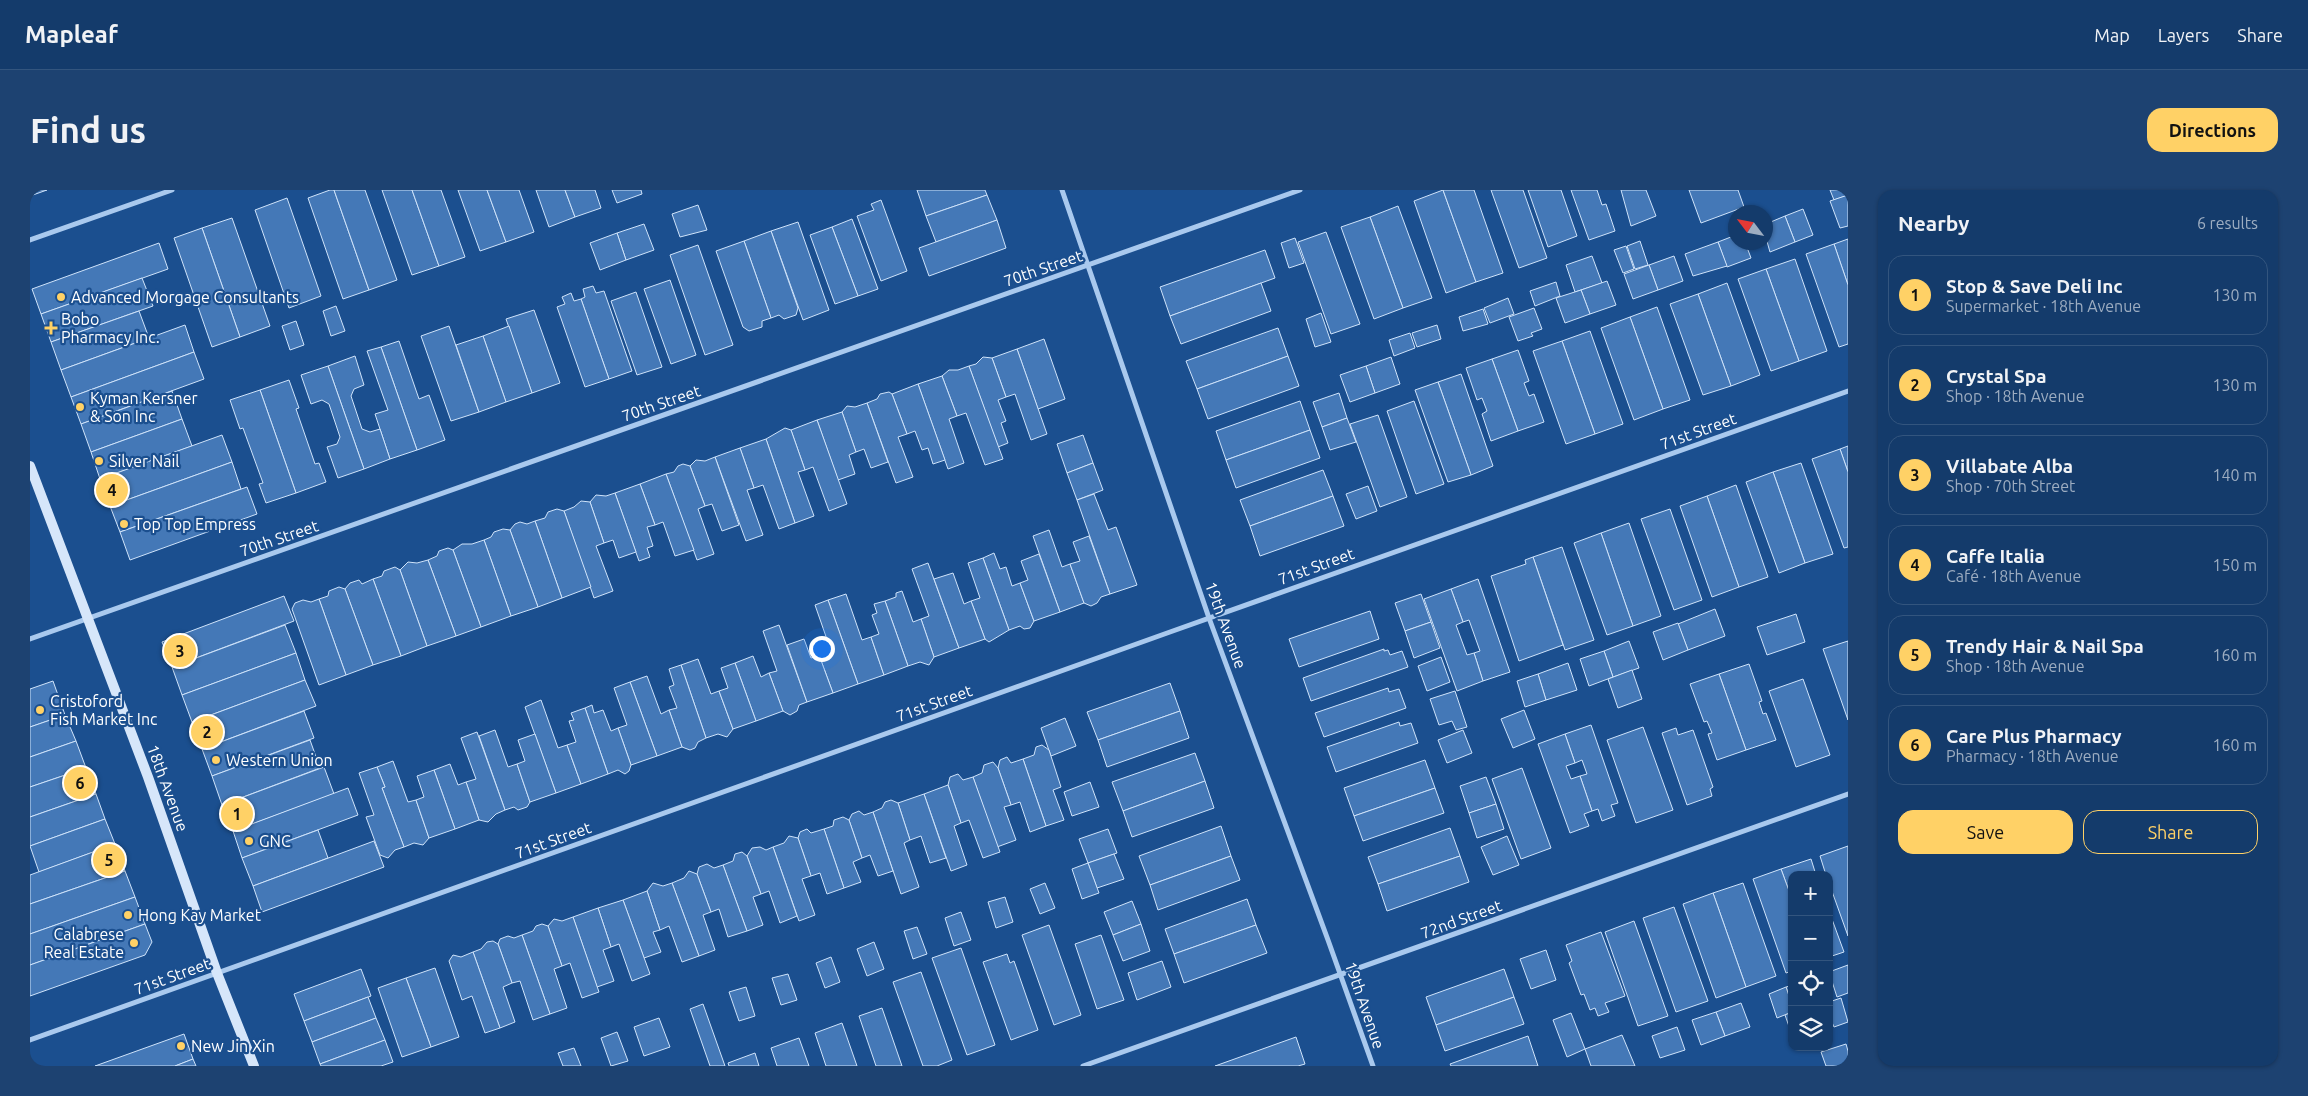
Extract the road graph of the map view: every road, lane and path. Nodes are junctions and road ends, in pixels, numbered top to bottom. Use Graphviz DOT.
graph roads {
  1 [pos="172,190"];
  2 [pos="1062,190"];
  3 [pos="1300,190"];
  4 [pos="30,240"];
  5 [pos="1089,266"];
  6 [pos="1848,391"];
  7 [pos="30,466"];
  8 [pos="1209,618"];
  9 [pos="88,619"];
  10 [pos="30,640"];
  11 [pos="1848,794"];
  12 [pos="217,973"];
  13 [pos="1341,975"];
  14 [pos="30,1040"];
  15 [pos="254,1066"];
  16 [pos="1083,1066"];
  17 [pos="1373,1066"];
  1 -- 4 [label="street"];
  2 -- 5 [label="street, 19th Avenue"];
  3 -- 5 [label="street, 70th Street"];
  5 -- 8 [label="street, 19th Avenue"];
  5 -- 9 [label="street, 70th Street"];
  6 -- 8 [label="street, 71st Street"];
  7 -- 9 [label="street, 18th Avenue"];
  8 -- 12 [label="street, 71st Street"];
  8 -- 13 [label="street, 19th Avenue"];
  9 -- 10 [label="street, 70th Street"];
  9 -- 12 [label="street, 18th Avenue"];
  11 -- 13 [label="street, 72nd Street"];
  12 -- 14 [label="street, 71st Street"];
  12 -- 15 [label="street, 18th Avenue"];
  13 -- 16 [label="street, 72nd Street"];
  13 -- 17 [label="street, 19th Avenue"];
}
